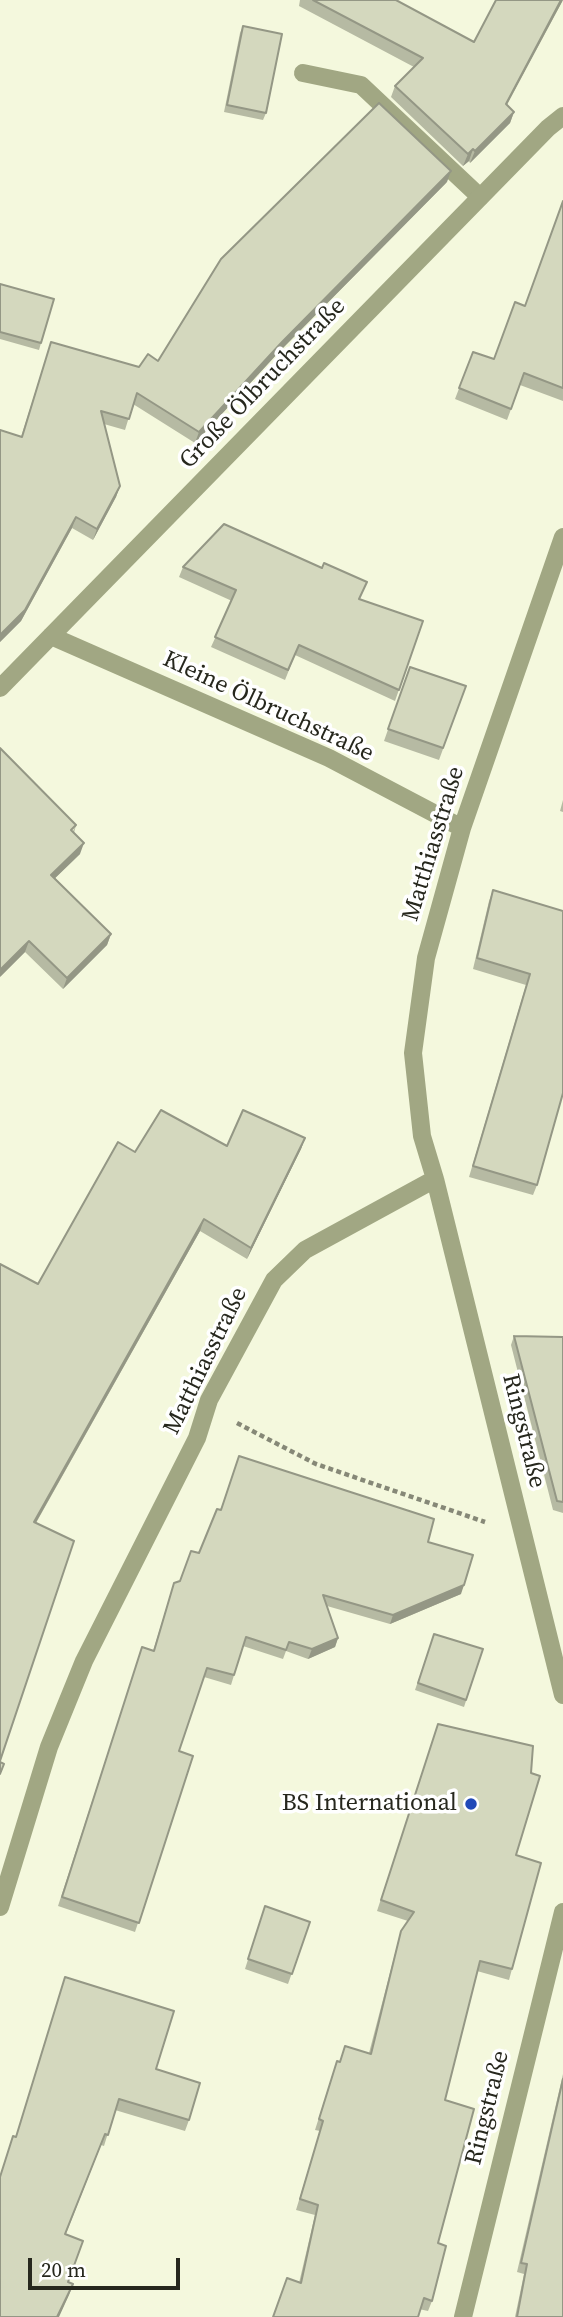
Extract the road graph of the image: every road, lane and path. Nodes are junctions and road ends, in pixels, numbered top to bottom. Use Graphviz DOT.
graph roads {
  1 [pos="303,74"];
  2 [pos="563,116"];
  3 [pos="480,197"];
  4 [pos="563,537"];
  5 [pos="51,636"];
  6 [pos="0,688"];
  7 [pos="462,828"];
  8 [pos="435,1179"];
  9 [pos="209,1401"];
  10 [pos="524,1535"];
  11 [pos="563,1695"];
  12 [pos="0,1908"];
  13 [pos="563,1912"];
  14 [pos="463,2317"];
  1 -- 3 [label="street"];
  2 -- 3 [label="street, Große Ölbruchstraße"];
  3 -- 5 [label="street, Große Ölbruchstraße"];
  4 -- 7 [label="street, Matthiasstraße"];
  5 -- 6 [label="street, Große Ölbruchstraße"];
  5 -- 7 [label="street, Kleine Ölbruchstraße"];
  7 -- 8 [label="street, Matthiasstraße"];
  8 -- 9 [label="street, Matthiasstraße"];
  8 -- 10 [label="street, Ringstraße"];
  9 -- 10 [label="path"];
  9 -- 12 [label="street, Matthiasstraße"];
  10 -- 11 [label="street, Ringstraße"];
  13 -- 14 [label="street, Ringstraße"];
}
